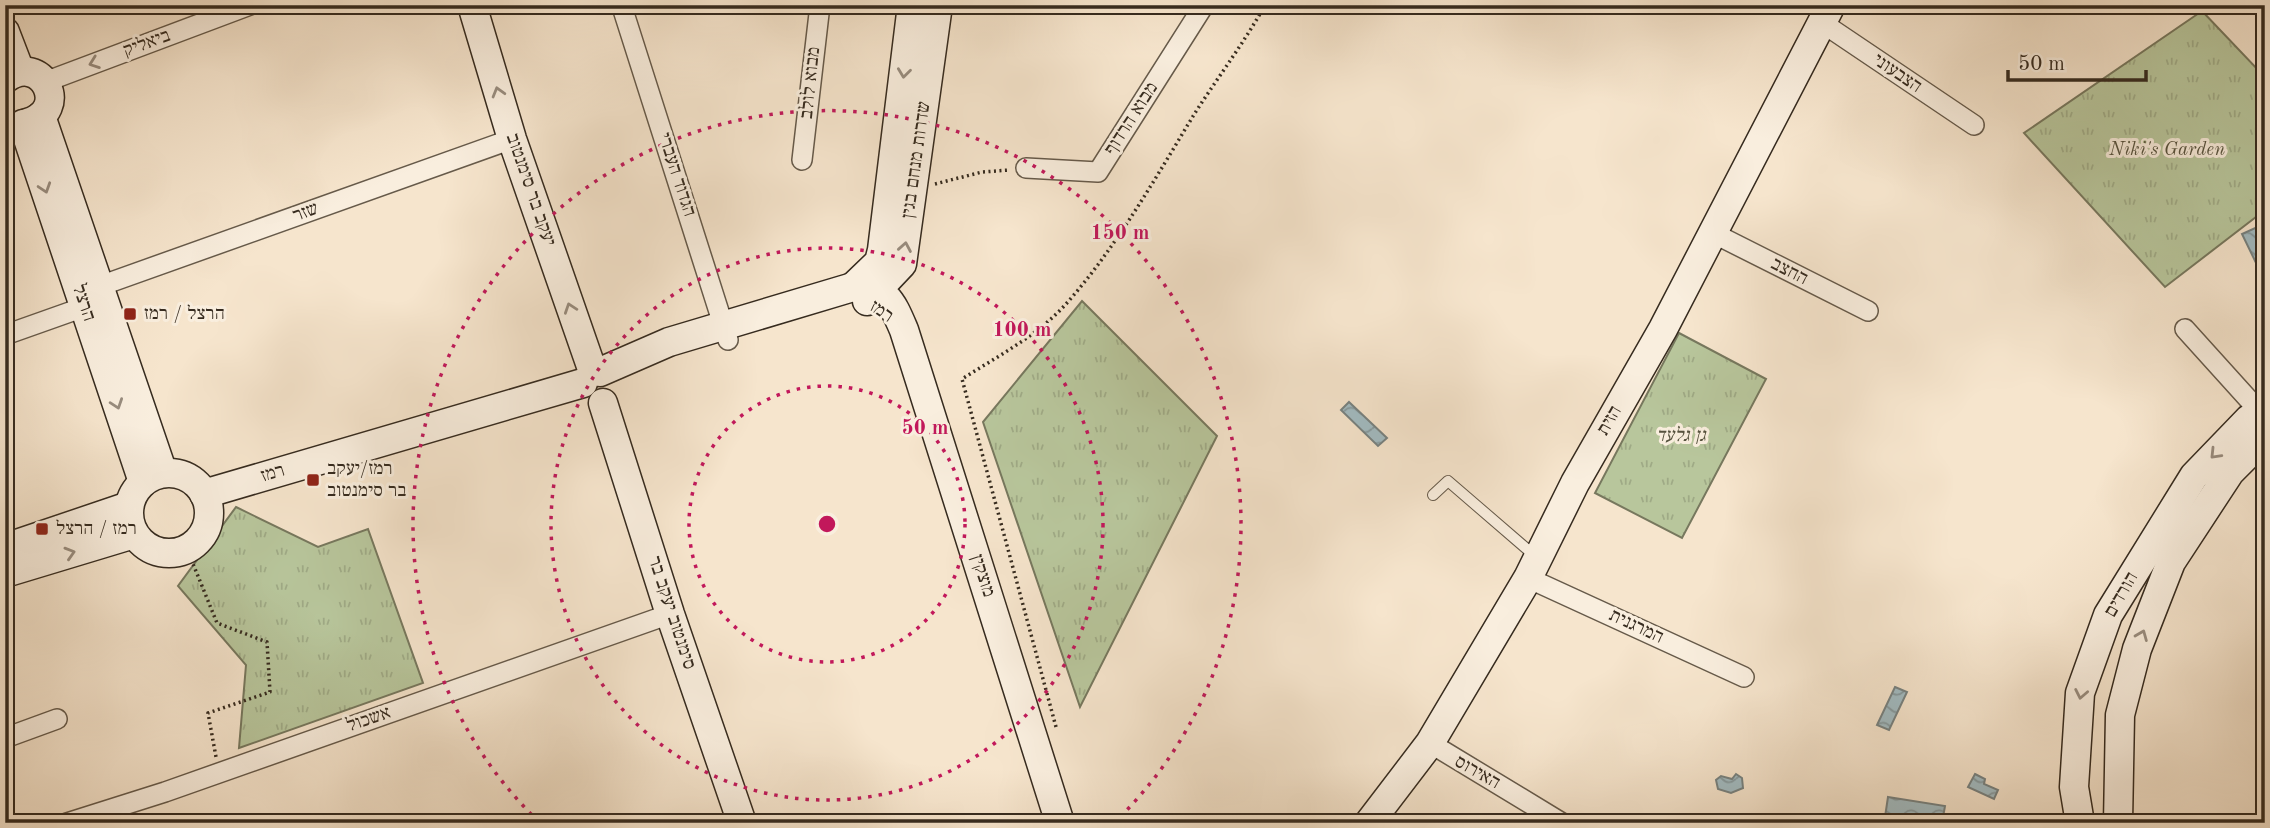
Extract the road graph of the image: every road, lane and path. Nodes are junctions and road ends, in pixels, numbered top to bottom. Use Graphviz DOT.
graph roads {
  1 [pos="250,5"];
  2 [pos="472,5"];
  3 [pos="820,5"];
  4 [pos="912,5"];
  5 [pos="938,5"];
  6 [pos="1204,5"];
  7 [pos="1265,5"];
  8 [pos="623,10"];
  9 [pos="1826,14"];
  10 [pos="5,32"];
  11 [pos="23,77"];
  12 [pos="23,119"];
  13 [pos="1974,125"];
  14 [pos="512,139"];
  15 [pos="802,160"];
  16 [pos="1026,169"];
  17 [pos="914,185"];
  18 [pos="1711,232"];
  19 [pos="866,292"];
  20 [pos="92,297"];
  21 [pos="1868,311"];
  22 [pos="2185,329"];
  23 [pos="904,330"];
  24 [pos="726,332"];
  25 [pos="5,335"];
  26 [pos="599,383"];
  27 [pos="2263,419"];
  28 [pos="153,477"];
  29 [pos="204,494"];
  30 [pos="1433,495"];
  31 [pos="132,520"];
  32 [pos="5,548"];
  33 [pos="187,549"];
  34 [pos="1533,568"];
  35 [pos="5,573"];
  36 [pos="670,614"];
  37 [pos="2092,658"];
  38 [pos="2132,669"];
  39 [pos="1744,677"];
  40 [pos="57,719"];
  41 [pos="1056,728"];
  42 [pos="5,738"];
  43 [pos="1430,743"];
  44 [pos="219,773"];
  45 [pos="67,823"];
  46 [pos="742,823"];
  47 [pos="1060,823"];
  48 [pos="1369,823"];
  49 [pos="1562,823"];
  50 [pos="2080,823"];
  51 [pos="2118,823"];
  1 -- 11 [label="street, ביאליק, one-way"];
  14 -- 2 [label="street, יעקב בר סימנטוב, one-way"];
  3 -- 15 [label="street, מבוא לולב"];
  4 -- 19 [label="street, שדרות מנחם בגין, one-way"];
  5 -- 17 [label="street, שדרות מנחם בגין"];
  6 -- 16 [label="street, מבוא הרדוף"];
  7 -- 41 [label="path"];
  8 -- 24 [label="street, הגדוד העברי"];
  9 -- 13 [label="street, הצבעוני"];
  9 -- 18 [label="street, הזית"];
  10 -- 11 [label="street"];
  11 -- 12 [label="street"];
  12 -- 20 [label="street, הרצל"];
  14 -- 20 [label="street, שזר"];
  26 -- 14 [label="street, יעקב בר סימנטוב, one-way"];
  16 -- 17 [label="path"];
  19 -- 17 [label="street, שדרות מנחם בגין, one-way"];
  18 -- 21 [label="street, החצב"];
  18 -- 34 [label="street, הזית"];
  19 -- 23 [label="street, רמז"];
  19 -- 24 [label="street, רמז"];
  20 -- 25 [label="street, שזר"];
  20 -- 28 [label="street, הרצל"];
  22 -- 27 [label="street"];
  23 -- 47 [label="street, מוצקין"];
  24 -- 26 [label="street, רמז"];
  26 -- 29 [label="street, רמז"];
  26 -- 36 [label="street, סימנטוב יעקב בר"];
  27 -- 37 [label="street, הורדים, one-way"];
  38 -- 27 [label="street, הורדים, one-way"];
  28 -- 29 [label="street"];
  28 -- 31 [label="street"];
  29 -- 33 [label="street"];
  30 -- 34 [label="lane"];
  31 -- 32 [label="street"];
  31 -- 33 [label="street"];
  35 -- 31 [label="street, one-way"];
  33 -- 44 [label="path"];
  34 -- 39 [label="street, המרגנית"];
  34 -- 43 [label="street, הזית"];
  36 -- 44 [label="street, אשכול"];
  36 -- 46 [label="street, סימנטוב יעקב בר"];
  37 -- 38 [label="street"];
  37 -- 50 [label="street, הורדים, one-way"];
  38 -- 51 [label="street, הורדים"];
  40 -- 42 [label="street"];
  43 -- 48 [label="street, הזית"];
  43 -- 49 [label="street, האירוס"];
  44 -- 45 [label="street, אשכול"];
}
